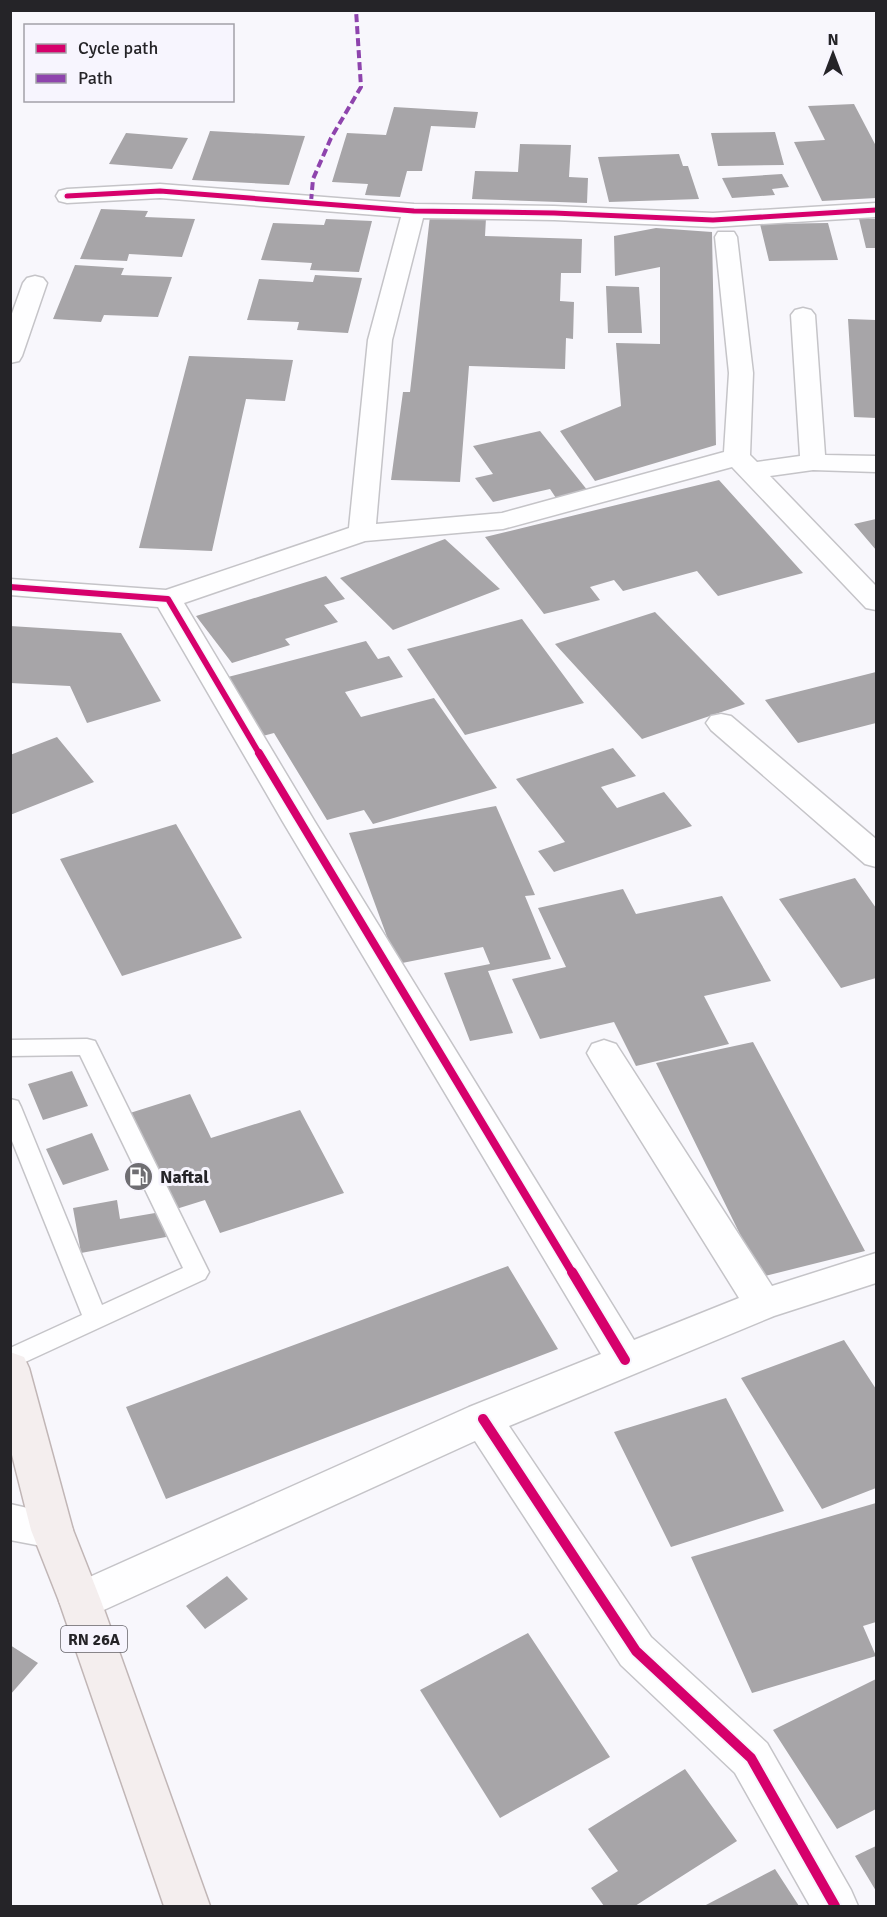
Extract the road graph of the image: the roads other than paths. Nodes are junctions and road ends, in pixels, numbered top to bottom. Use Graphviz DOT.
graph roads {
  1 [pos="67,196"];
  2 [pos="876,210"];
  3 [pos="414,212"];
  4 [pos="726,237"];
  5 [pos="36,283"];
  6 [pos="803,315"];
  7 [pos="10,356"];
  8 [pos="813,462"];
  9 [pos="744,464"];
  10 [pos="876,464"];
  11 [pos="362,533"];
  12 [pos="10,587"];
  13 [pos="168,599"];
  14 [pos="876,602"];
  15 [pos="721,723"];
  16 [pos="876,856"];
  17 [pos="10,1048"];
  18 [pos="604,1053"];
  19 [pos="10,1107"];
  20 [pos="871,1279"];
  21 [pos="763,1304"];
  22 [pos="96,1320"];
  23 [pos="10,1359"];
  24 [pos="625,1360"];
  25 [pos="10,1368"];
  26 [pos="483,1419"];
  27 [pos="10,1522"];
  28 [pos="52,1530"];
  29 [pos="80,1601"];
  30 [pos="187,1906"];
  31 [pos="835,1906"];
  1 -- 3 [label="street"];
  2 -- 3 [label="street"];
  3 -- 11 [label="street"];
  4 -- 9 [label="street"];
  5 -- 7 [label="street"];
  6 -- 8 [label="street"];
  8 -- 9 [label="street"];
  8 -- 10 [label="street"];
  9 -- 11 [label="street"];
  9 -- 14 [label="street"];
  11 -- 13 [label="street"];
  12 -- 13 [label="street"];
  13 -- 24 [label="street"];
  15 -- 16 [label="street"];
  17 -- 22 [label="lane"];
  18 -- 21 [label="street"];
  19 -- 22 [label="lane"];
  20 -- 21 [label="street"];
  21 -- 24 [label="street"];
  22 -- 23 [label="lane"];
  24 -- 26 [label="street"];
  25 -- 28 [label="main road, RN 26A"];
  26 -- 29 [label="street"];
  26 -- 31 [label="street"];
  27 -- 28 [label="street"];
  28 -- 29 [label="main road, RN 26A"];
  29 -- 30 [label="main road, RN 26A"];
}
